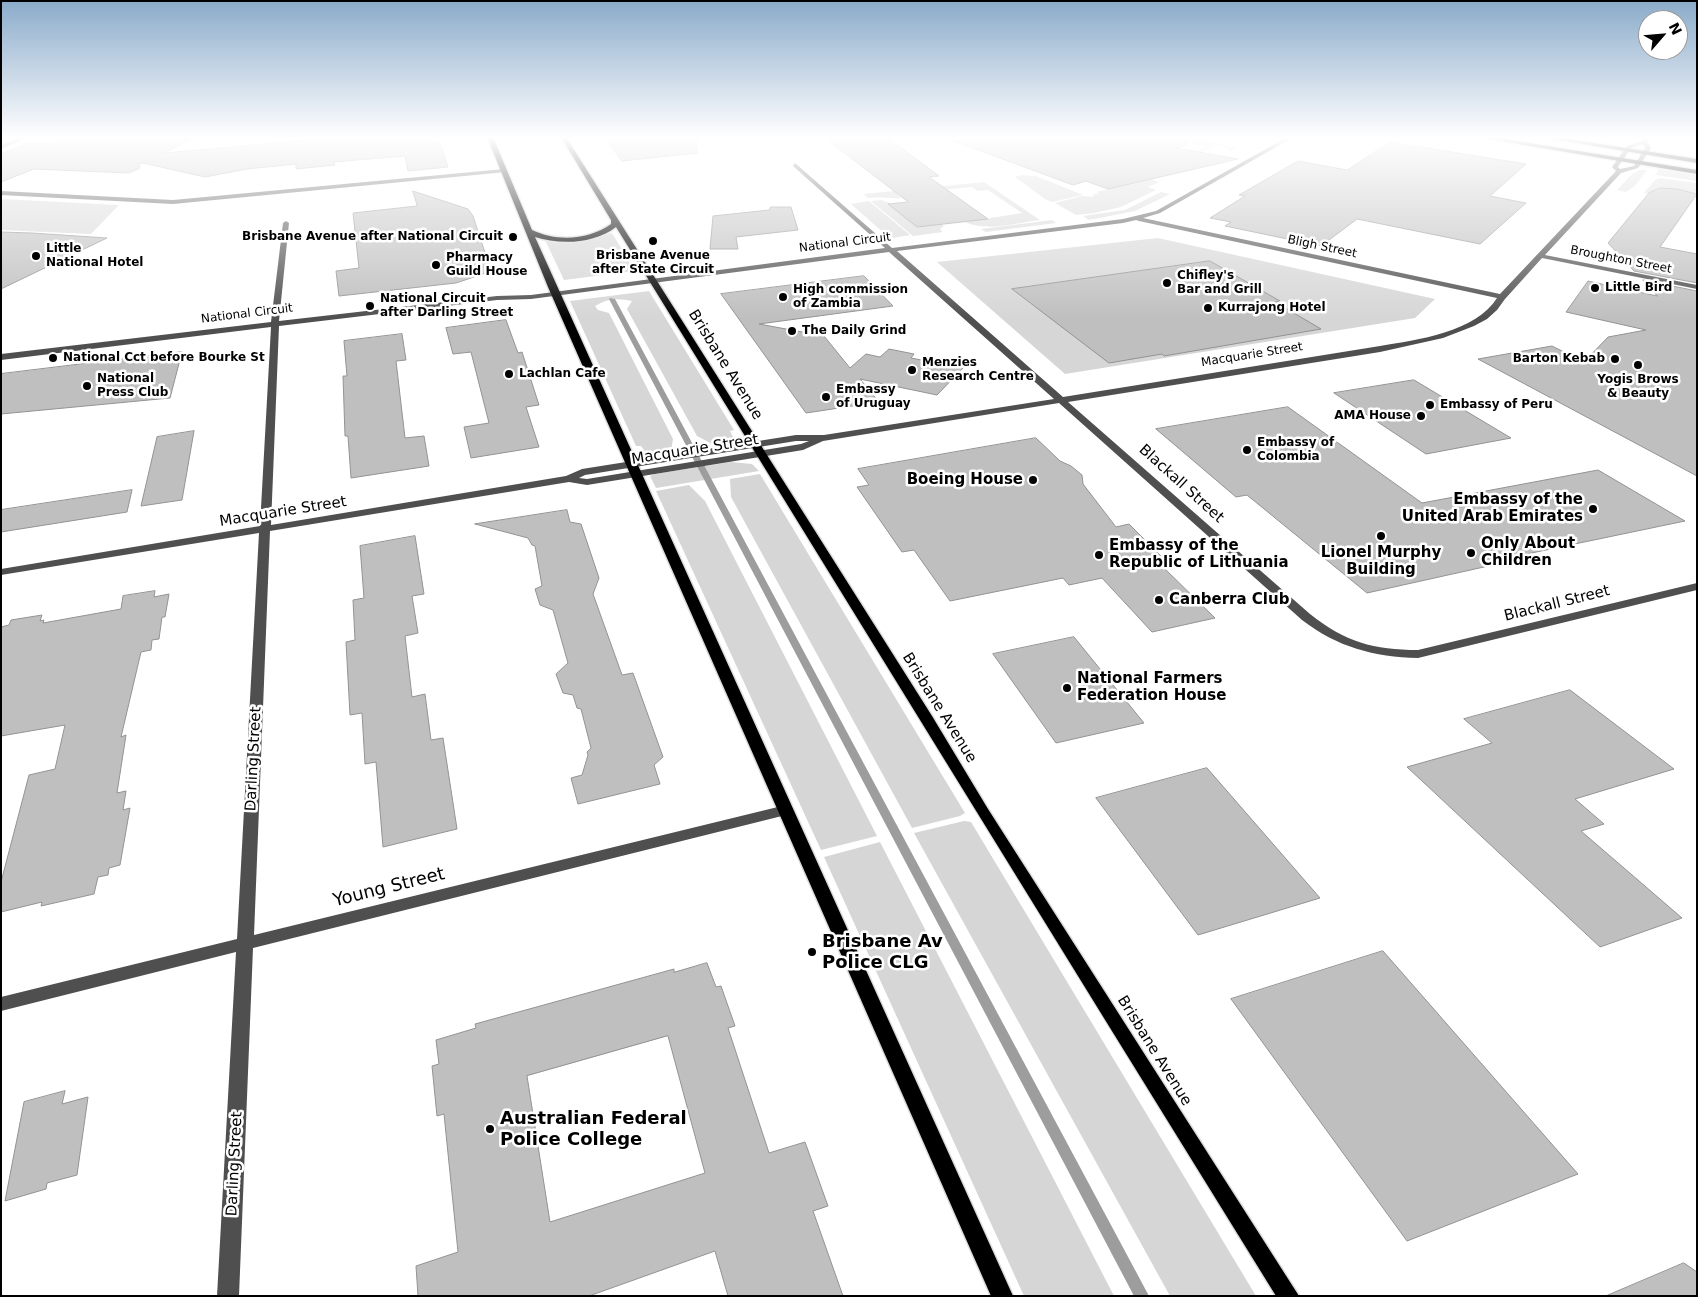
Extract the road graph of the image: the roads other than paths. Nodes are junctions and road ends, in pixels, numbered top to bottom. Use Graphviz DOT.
graph roads {
  1 [pos="88,198"];
  2 [pos="221,198"];
  3 [pos="515,198"];
  4 [pos="600,198"];
  5 [pos="832,198"];
  6 [pos="1184,198"];
  7 [pos="1594,198"];
  8 [pos="1136,219"];
  9 [pos="614,221"];
  10 [pos="286,223"];
  11 [pos="530,232"];
  12 [pos="892,250"];
  13 [pos="1540,256"];
  14 [pos="650,279"];
  15 [pos="1697,287"];
  16 [pos="554,291"];
  17 [pos="1502,297"];
  18 [pos="275,324"];
  19 [pos="1,357"];
  20 [pos="1061,400"];
  21 [pos="757,449"];
  22 [pos="633,469"];
  23 [pos="265,530"];
  24 [pos="1,572"];
  25 [pos="1697,586"];
  26 [pos="786,810"];
  27 [pos="245,944"];
  28 [pos="1,1004"];
  29 [pos="228,1296"];
  30 [pos="1002,1296"];
  31 [pos="1288,1296"];
  1 -- 2 [label="street"];
  3 -- 11 [label="main road"];
  4 -- 9 [label="main road, Brisbane Avenue"];
  5 -- 12 [label="street, Blackall Street"];
  6 -- 8 [label="street, National Circuit"];
  7 -- 13 [label="street, Macquarie Street"];
  8 -- 12 [label="street, National Circuit"];
  8 -- 17 [label="street, Bligh Street"];
  9 -- 11 [label="main road"];
  9 -- 14 [label="main road, Brisbane Avenue"];
  10 -- 18 [label="street, Darling Street"];
  11 -- 16 [label="main road"];
  12 -- 14 [label="street, National Circuit"];
  12 -- 20 [label="street, Blackall Street"];
  13 -- 15 [label="street, Broughton Street"];
  13 -- 17 [label="street, Macquarie Street"];
  14 -- 16 [label="street, National Circuit"];
  14 -- 21 [label="main road, Brisbane Avenue"];
  16 -- 18 [label="street, National Circuit"];
  16 -- 22 [label="main road"];
  17 -- 20 [label="street, Macquarie Street"];
  18 -- 19 [label="street, National Circuit"];
  18 -- 23 [label="street, Darling Street"];
  20 -- 21 [label="street, Macquarie Street"];
  20 -- 25 [label="street, Blackall Street"];
  21 -- 22 [label="street, Macquarie Street"];
  21 -- 22 [label="street, Macquarie Street"];
  21 -- 31 [label="main road, Brisbane Avenue"];
  22 -- 23 [label="street, Macquarie Street"];
  22 -- 26 [label="main road"];
  23 -- 24 [label="street, Macquarie Street"];
  23 -- 27 [label="street, Darling Street"];
  26 -- 27 [label="street, Young Street"];
  26 -- 30 [label="main road"];
  27 -- 28 [label="street, Young Street"];
  27 -- 29 [label="street, Darling Street"];
}
